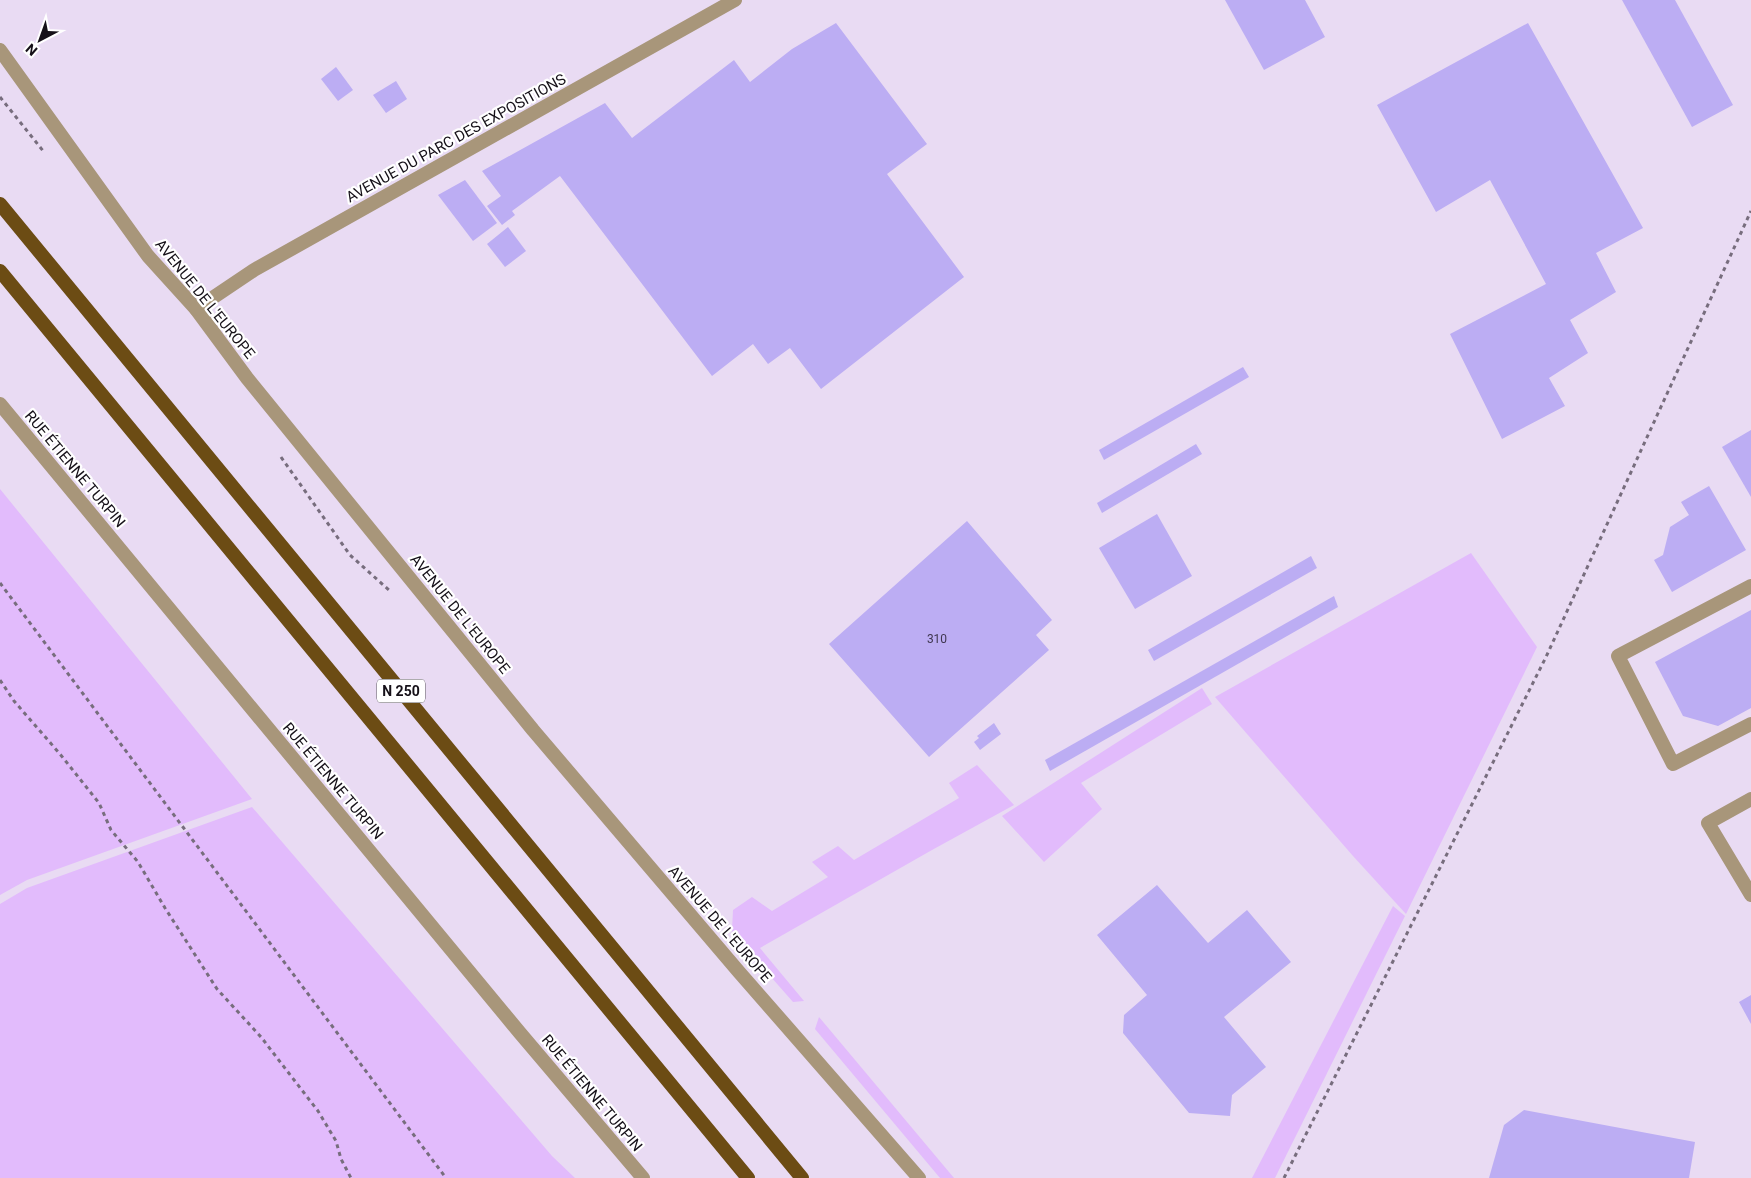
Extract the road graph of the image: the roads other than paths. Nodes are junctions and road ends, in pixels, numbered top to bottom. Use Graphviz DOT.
graph roads {
  1 [pos="735,0"];
  2 [pos="0,50"];
  3 [pos="0,204"];
  4 [pos="0,272"];
  5 [pos="196,309"];
  6 [pos="0,404"];
  7 [pos="1751,586"];
  8 [pos="1751,724"];
  9 [pos="1751,798"];
  10 [pos="1751,895"];
  11 [pos="643,1178"];
  12 [pos="748,1178"];
  13 [pos="802,1178"];
  14 [pos="919,1178"];
  1 -- 5 [label="street, AVENUE DU PARC DES EXPOSITIONS"];
  2 -- 5 [label="street, AVENUE DE L'EUROPE"];
  3 -- 13 [label="highway, N 250"];
  4 -- 12 [label="highway, N 250"];
  5 -- 14 [label="street, AVENUE DE L'EUROPE"];
  6 -- 11 [label="street, RUE ÉTIENNE TURPIN"];
  7 -- 8 [label="street"];
  9 -- 10 [label="street"];
}
